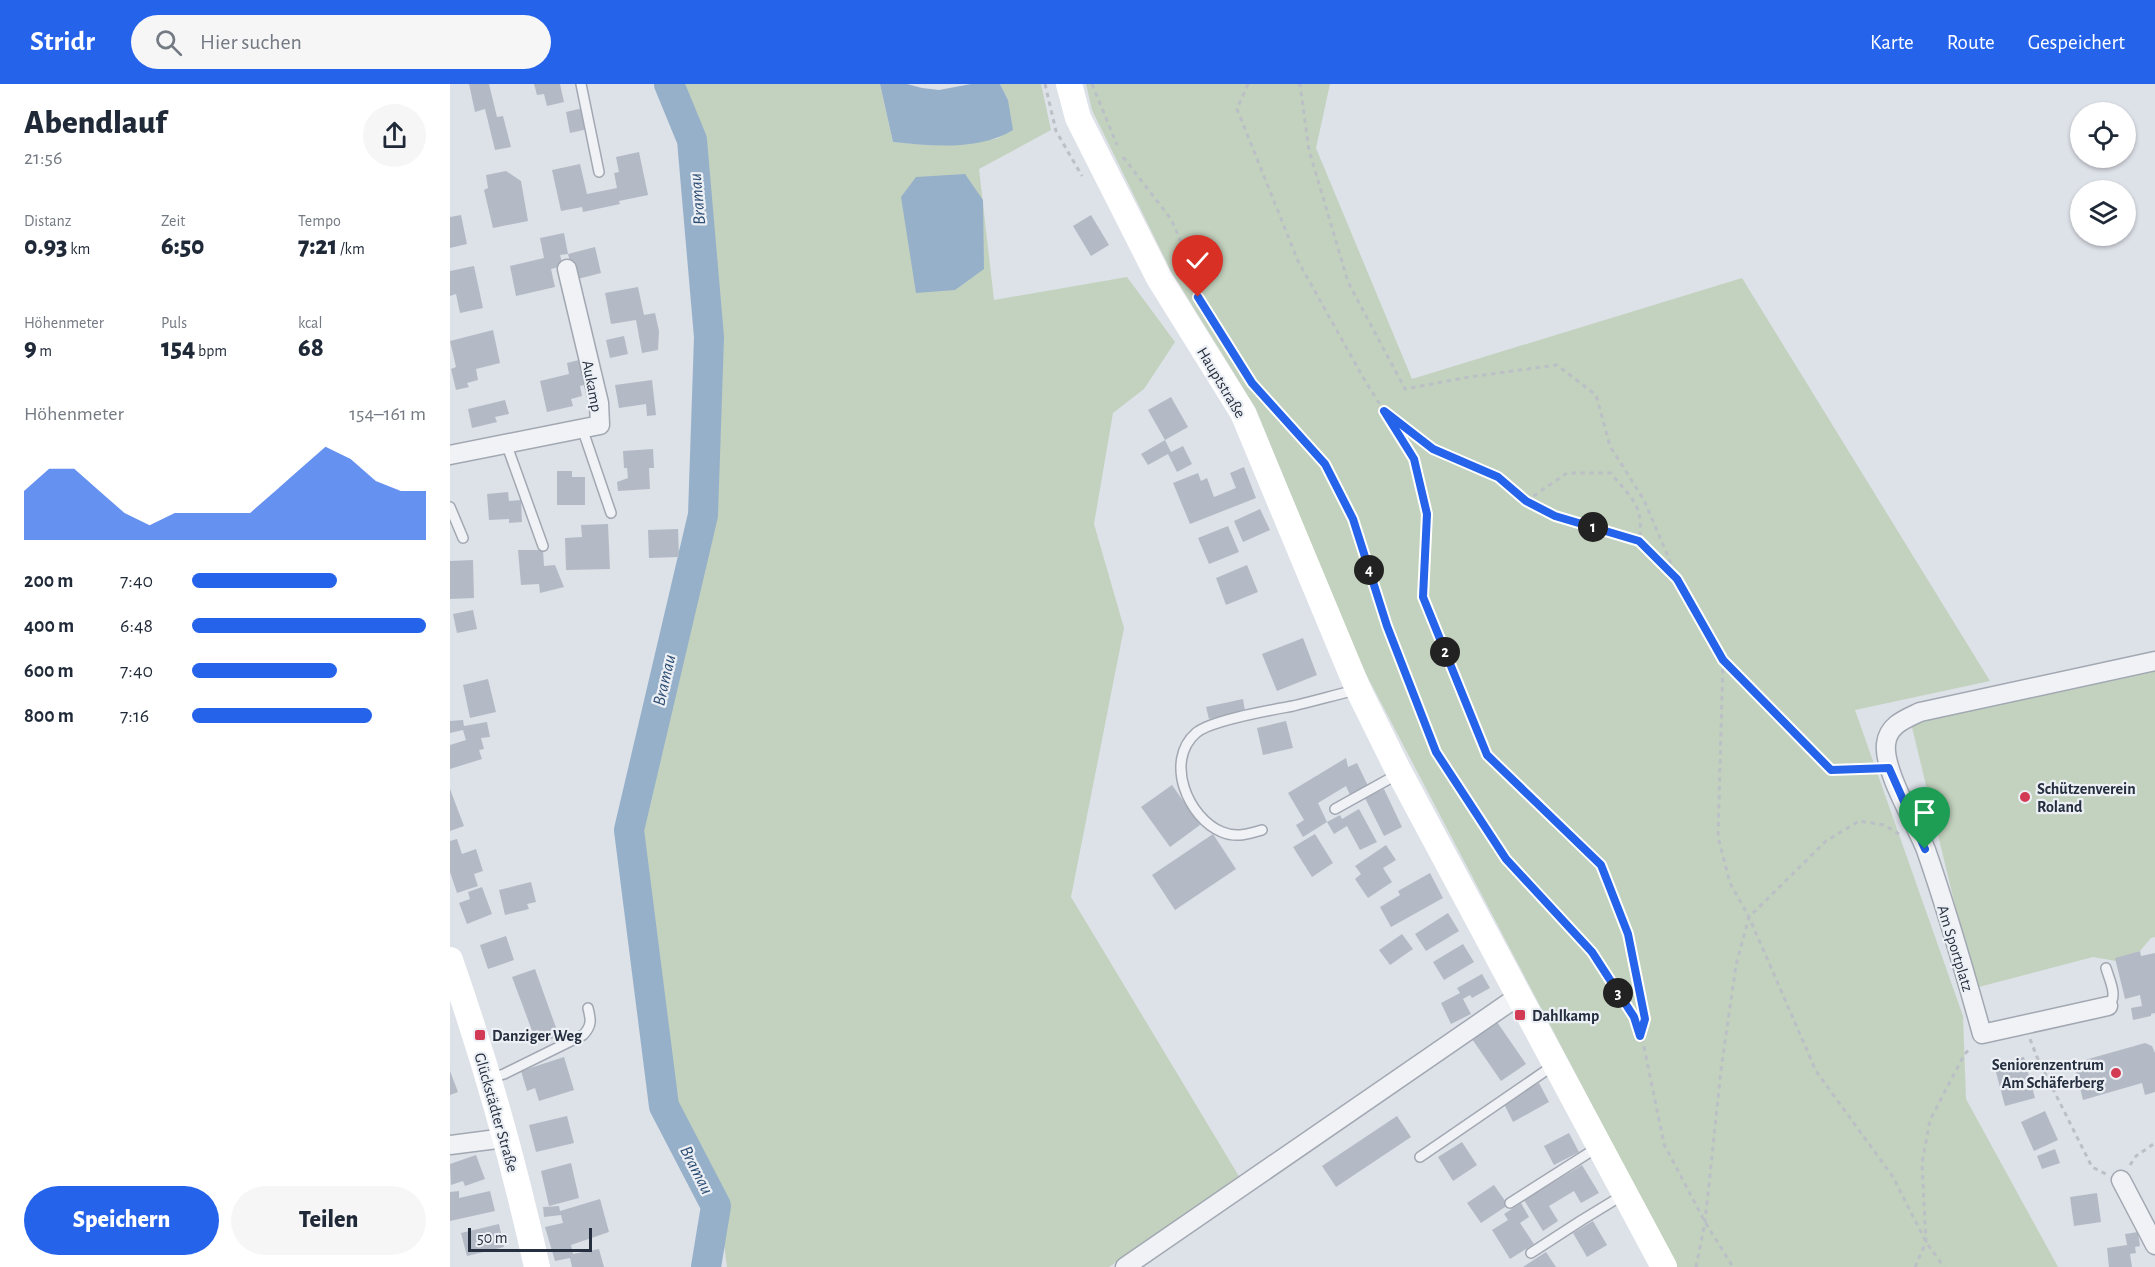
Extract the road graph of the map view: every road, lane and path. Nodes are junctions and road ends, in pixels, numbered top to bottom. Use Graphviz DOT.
graph roads {
  1 [pos="581,84"];
  2 [pos="1069,84"];
  3 [pos="1092,84"];
  4 [pos="1248,84"];
  5 [pos="1300,84"];
  6 [pos="599,172"];
  7 [pos="567,269"];
  8 [pos="1384,411"];
  9 [pos="582,428"];
  10 [pos="506,443"];
  11 [pos="450,455"];
  12 [pos="1526,501"];
  13 [pos="450,507"];
  14 [pos="611,513"];
  15 [pos="463,538"];
  16 [pos="1639,541"];
  17 [pos="543,546"];
  18 [pos="1677,579"];
  19 [pos="1723,660"];
  20 [pos="2155,661"];
  21 [pos="1358,689"];
  22 [pos="1889,768"];
  23 [pos="1400,773"];
  24 [pos="1335,809"];
  25 [pos="1262,830"];
  26 [pos="1925,849"];
  27 [pos="1749,917"];
  28 [pos="451,964"];
  29 [pos="2106,968"];
  30 [pos="1520,995"];
  31 [pos="2108,1006"];
  32 [pos="588,1008"];
  33 [pos="2025,1026"];
  34 [pos="1982,1034"];
  35 [pos="1640,1036"];
  36 [pos="1556,1063"];
  37 [pos="488,1079"];
  38 [pos="505,1138"];
  39 [pos="2155,1143"];
  40 [pos="450,1145"];
  41 [pos="1600,1146"];
  42 [pos="1420,1157"];
  43 [pos="2121,1180"];
  44 [pos="1625,1194"];
  45 [pos="1510,1203"];
  46 [pos="1705,1222"];
  47 [pos="1926,1242"];
  48 [pos="2155,1245"];
  49 [pos="1531,1253"];
  50 [pos="537,1267"];
  51 [pos="1125,1267"];
  52 [pos="1664,1267"];
  53 [pos="1696,1267"];
  54 [pos="1733,1267"];
  55 [pos="1915,1267"];
  56 [pos="1944,1267"];
  1 -- 6 [label="lane"];
  2 -- 21 [label="street, Hauptstraße"];
  3 -- 35 [label="path"];
  4 -- 8 [label="path"];
  5 -- 18 [label="path"];
  7 -- 9 [label="street, Aukamp"];
  8 -- 12 [label="path"];
  8 -- 35 [label="path"];
  9 -- 10 [label="street, Aukamp"];
  9 -- 14 [label="lane"];
  10 -- 11 [label="street, Aukamp"];
  10 -- 17 [label="lane"];
  12 -- 16 [label="path"];
  12 -- 16 [label="path"];
  13 -- 15 [label="lane"];
  16 -- 18 [label="path"];
  18 -- 19 [label="path"];
  19 -- 22 [label="path"];
  19 -- 27 [label="path"];
  20 -- 22 [label="street, Am Sportplatz"];
  21 -- 23 [label="street"];
  21 -- 25 [label="lane"];
  22 -- 26 [label="street, Am Sportplatz"];
  23 -- 24 [label="lane"];
  23 -- 30 [label="street"];
  26 -- 27 [label="path"];
  26 -- 34 [label="street, Am Sportplatz"];
  27 -- 46 [label="path"];
  27 -- 47 [label="path"];
  28 -- 37 [label="street, Glückstädter Straße"];
  29 -- 31 [label="lane"];
  30 -- 36 [label="street"];
  30 -- 51 [label="street"];
  31 -- 33 [label="street"];
  32 -- 37 [label="lane"];
  33 -- 34 [label="street"];
  33 -- 43 [label="path"];
  34 -- 47 [label="path"];
  35 -- 46 [label="path"];
  36 -- 41 [label="street"];
  36 -- 42 [label="lane"];
  37 -- 38 [label="street, Glückstädter Straße"];
  38 -- 40 [label="street"];
  38 -- 50 [label="street, Glückstädter Straße"];
  39 -- 43 [label="path"];
  41 -- 44 [label="street"];
  41 -- 45 [label="lane"];
  43 -- 48 [label="street"];
  44 -- 49 [label="lane"];
  44 -- 52 [label="street"];
  46 -- 53 [label="path"];
  46 -- 54 [label="path"];
  47 -- 55 [label="path"];
  47 -- 56 [label="path"];
}
